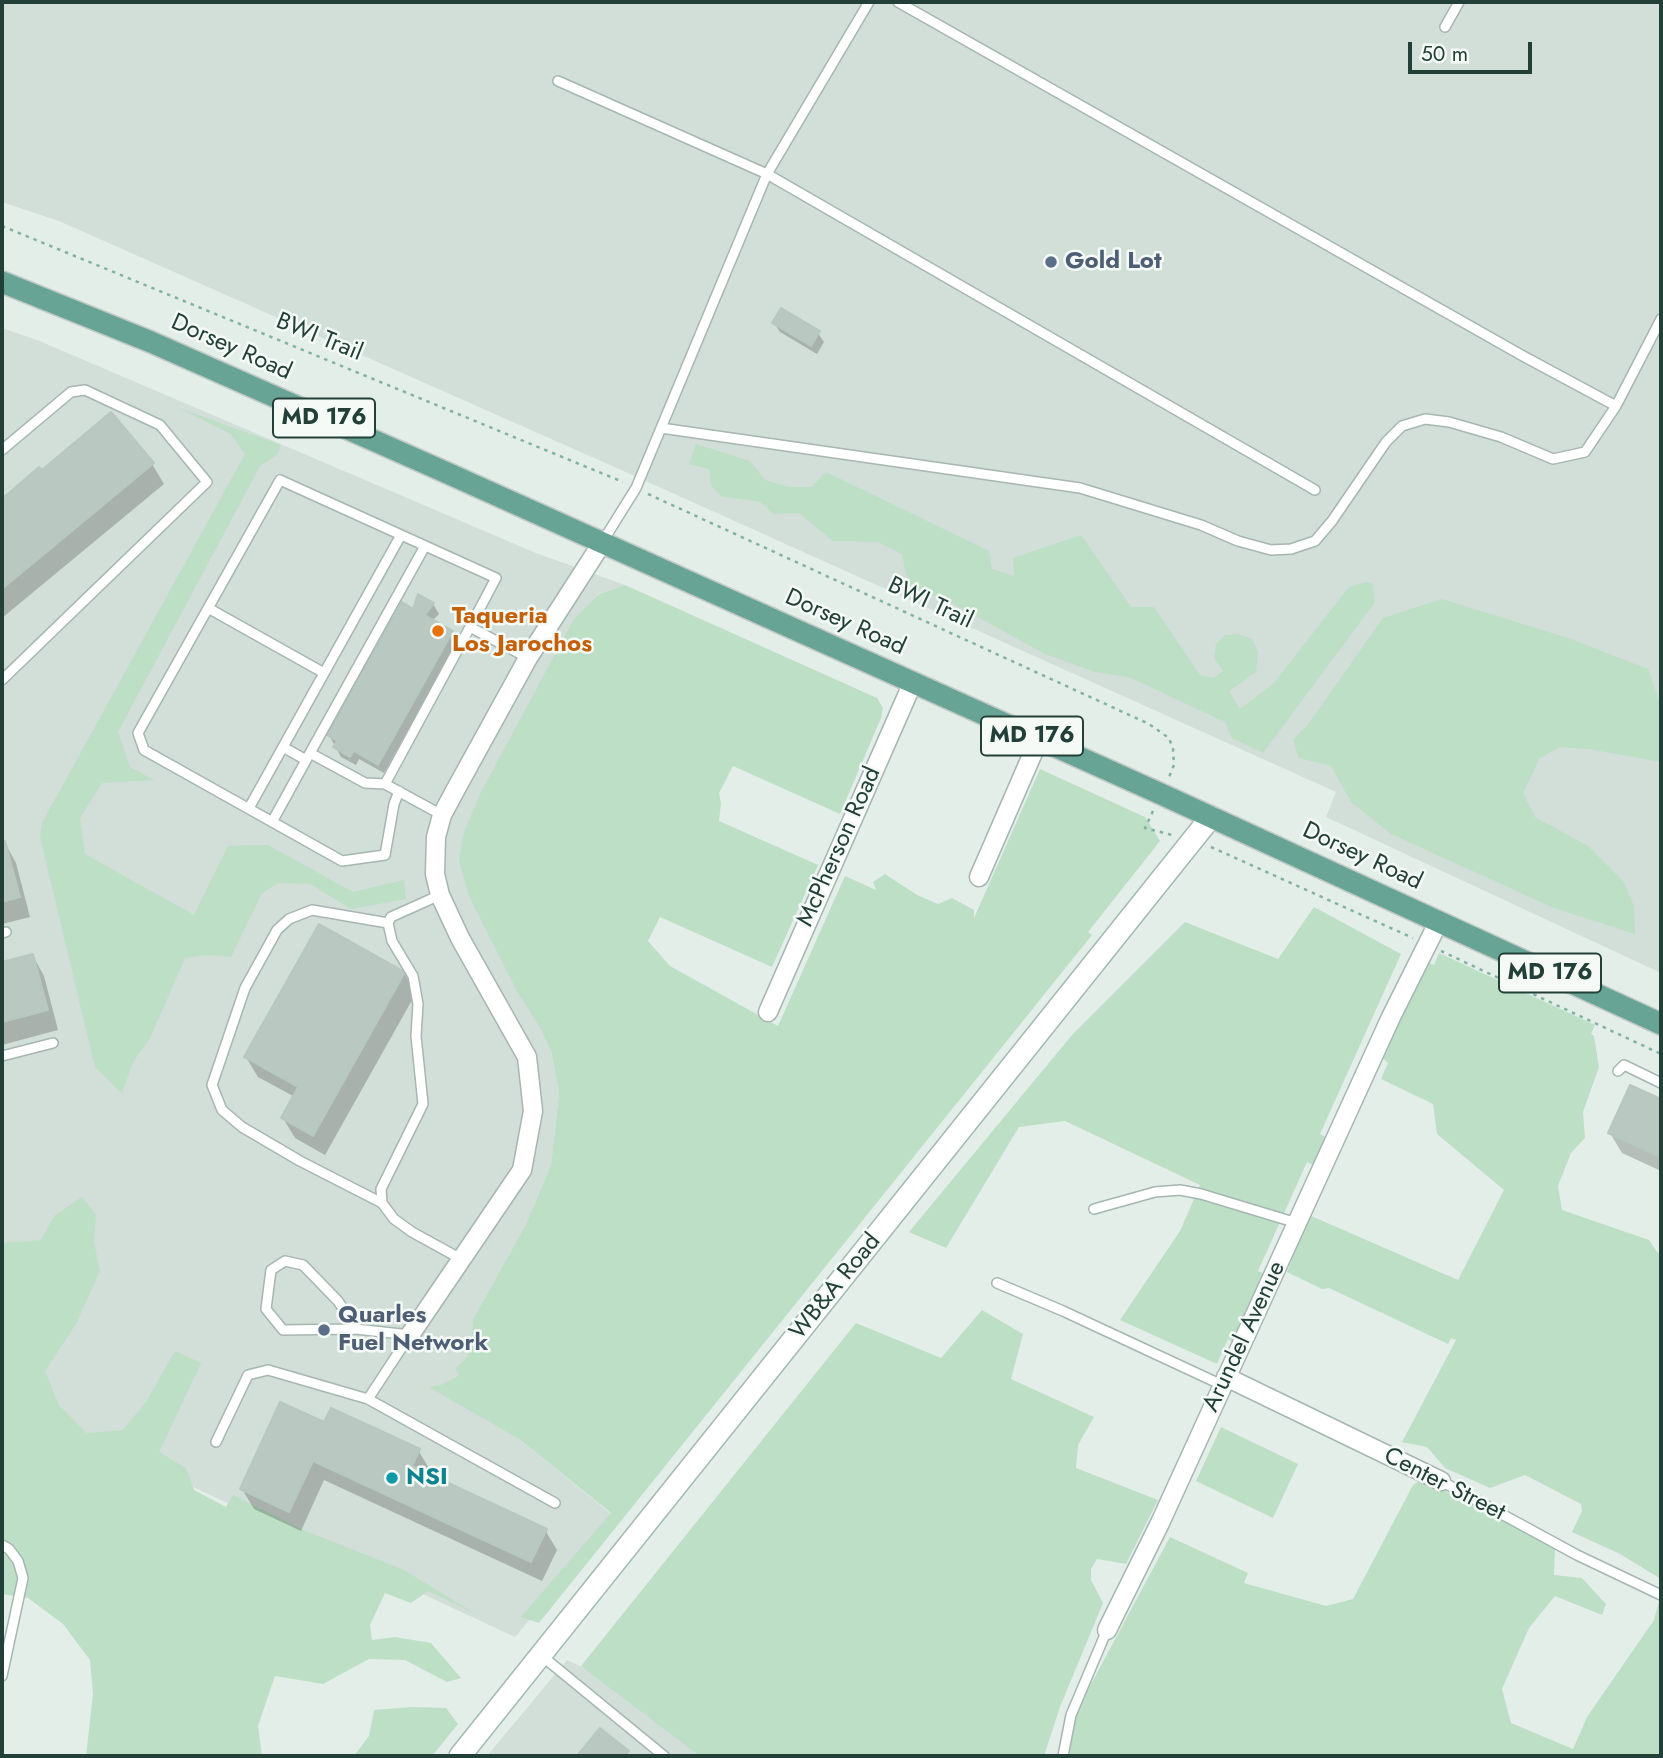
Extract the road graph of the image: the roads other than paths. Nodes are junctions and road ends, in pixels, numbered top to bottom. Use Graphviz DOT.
graph roads {
  1 [pos="869,2"];
  2 [pos="898,2"];
  3 [pos="1459,2"];
  4 [pos="1445,27"];
  5 [pos="558,82"];
  6 [pos="768,174"];
  7 [pos="2,282"];
  8 [pos="1661,319"];
  9 [pos="1616,406"];
  10 [pos="661,428"];
  11 [pos="2,450"];
  12 [pos="1315,490"];
  13 [pos="401,535"];
  14 [pos="602,542"];
  15 [pos="425,546"];
  16 [pos="208,608"];
  17 [pos="470,627"];
  18 [pos="528,658"];
  19 [pos="324,673"];
  20 [pos="2,680"];
  21 [pos="913,682"];
  22 [pos="1039,739"];
  23 [pos="283,747"];
  24 [pos="308,757"];
  25 [pos="385,784"];
  26 [pos="399,791"];
  27 [pos="249,808"];
  28 [pos="442,815"];
  29 [pos="1211,817"];
  30 [pos="272,821"];
  31 [pos="979,877"];
  32 [pos="440,895"];
  33 [pos="1439,921"];
  34 [pos="388,923"];
  35 [pos="768,1012"];
  36 [pos="1661,1024"];
  37 [pos="54,1043"];
  38 [pos="2,1056"];
  39 [pos="1618,1071"];
  40 [pos="1661,1083"];
  41 [pos="382,1203"];
  42 [pos="1094,1209"];
  43 [pos="1297,1223"];
  44 [pos="461,1259"];
  45 [pos="998,1283"];
  46 [pos="356,1329"];
  47 [pos="410,1335"];
  48 [pos="1224,1381"];
  49 [pos="368,1399"];
  50 [pos="216,1442"];
  51 [pos="1441,1481"];
  52 [pos="555,1503"];
  53 [pos="2,1545"];
  54 [pos="1661,1595"];
  55 [pos="1107,1629"];
  56 [pos="541,1655"];
  57 [pos="2,1676"];
  58 [pos="460,1756"];
  59 [pos="664,1756"];
  60 [pos="1063,1756"];
  1 -- 6 [label="lane"];
  2 -- 9 [label="lane"];
  3 -- 4 [label="lane"];
  5 -- 6 [label="lane"];
  6 -- 10 [label="lane"];
  6 -- 12 [label="lane"];
  7 -- 14 [label="main road, Dorsey Road / MD 176"];
  8 -- 9 [label="lane"];
  9 -- 10 [label="lane"];
  10 -- 14 [label="lane"];
  11 -- 20 [label="lane"];
  13 -- 15 [label="lane"];
  13 -- 16 [label="lane"];
  13 -- 19 [label="lane"];
  14 -- 18 [label="street"];
  14 -- 21 [label="main road, Dorsey Road / MD 176"];
  15 -- 17 [label="lane"];
  15 -- 24 [label="lane"];
  16 -- 19 [label="lane"];
  16 -- 27 [label="lane"];
  17 -- 18 [label="lane"];
  17 -- 25 [label="lane"];
  18 -- 28 [label="street"];
  19 -- 23 [label="lane"];
  21 -- 22 [label="main road, Dorsey Road / MD 176"];
  21 -- 35 [label="street, McPherson Road"];
  22 -- 29 [label="main road, Dorsey Road / MD 176"];
  22 -- 31 [label="street"];
  23 -- 24 [label="lane"];
  23 -- 27 [label="lane"];
  24 -- 25 [label="lane"];
  24 -- 30 [label="lane"];
  25 -- 26 [label="lane"];
  26 -- 28 [label="lane"];
  26 -- 30 [label="lane"];
  27 -- 30 [label="lane"];
  28 -- 32 [label="street"];
  29 -- 33 [label="main road, Dorsey Road / MD 176"];
  29 -- 56 [label="street, WB&A Road"];
  32 -- 34 [label="lane"];
  32 -- 44 [label="street"];
  33 -- 36 [label="main road, Dorsey Road / MD 176"];
  33 -- 43 [label="street, Arundel Avenue"];
  34 -- 41 [label="lane"];
  34 -- 41 [label="lane"];
  37 -- 38 [label="lane"];
  39 -- 40 [label="lane"];
  41 -- 44 [label="lane"];
  42 -- 43 [label="lane"];
  43 -- 48 [label="street, Arundel Avenue"];
  44 -- 47 [label="street"];
  45 -- 48 [label="lane"];
  46 -- 46 [label="lane"];
  46 -- 47 [label="lane"];
  47 -- 49 [label="lane"];
  48 -- 51 [label="street, Center Street"];
  48 -- 55 [label="street, Arundel Avenue"];
  49 -- 50 [label="lane"];
  49 -- 52 [label="lane"];
  51 -- 54 [label="lane, Center Street"];
  53 -- 57 [label="lane"];
  55 -- 60 [label="lane, Arundel Avenue"];
  56 -- 58 [label="street, WB&A Road"];
  56 -- 59 [label="lane"];
}
